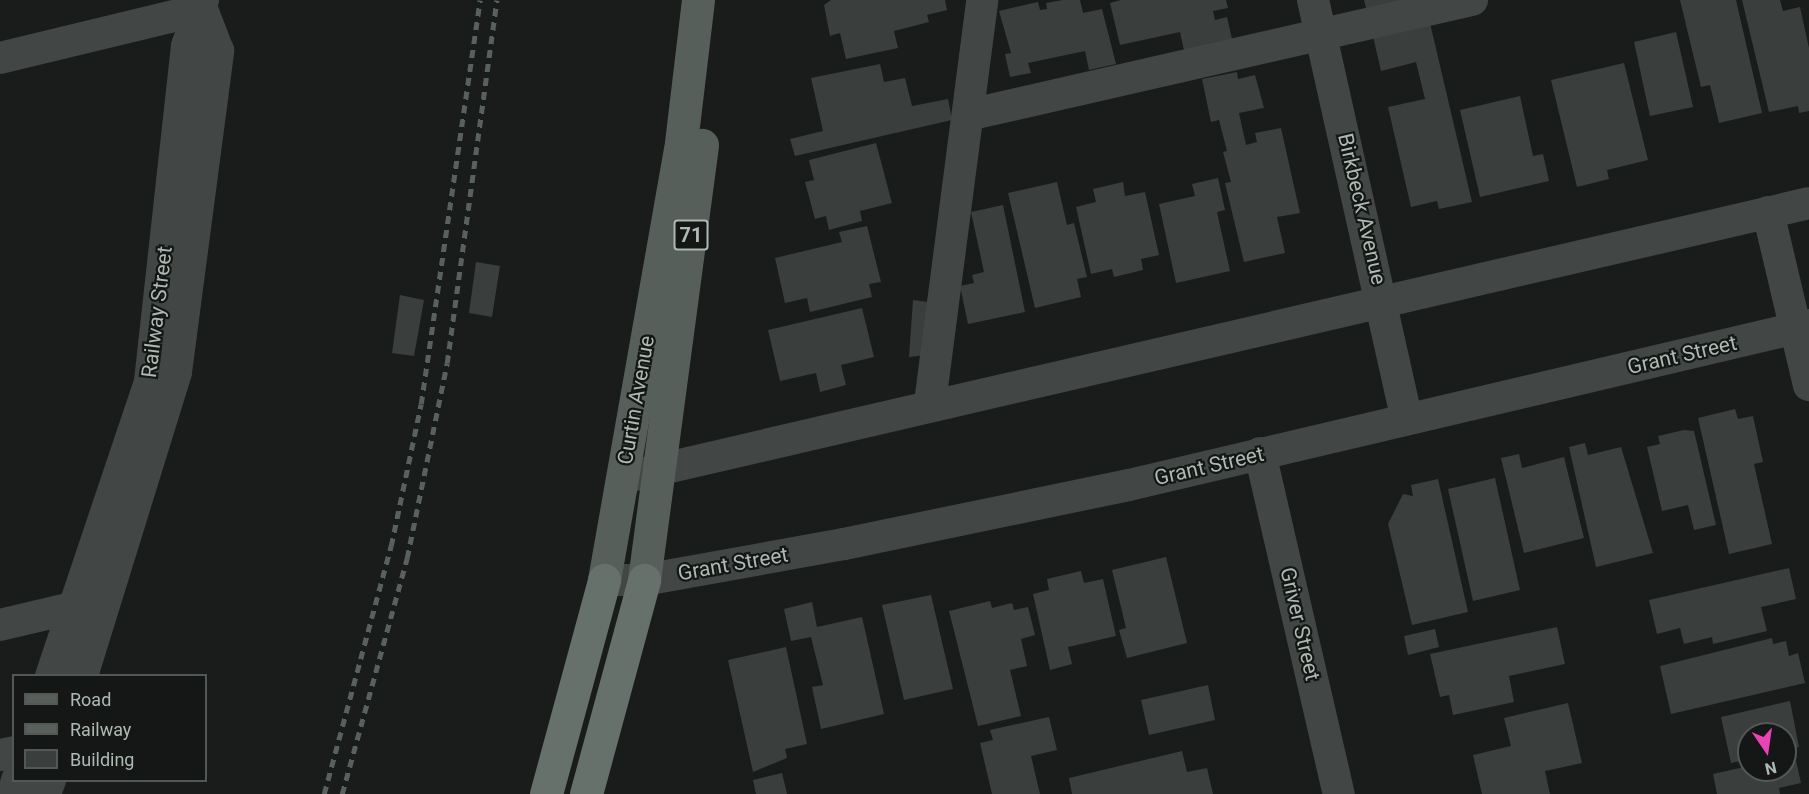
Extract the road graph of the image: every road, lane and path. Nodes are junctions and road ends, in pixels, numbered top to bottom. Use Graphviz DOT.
graph roads {
  1 [pos="698,0"];
  2 [pos="721,0"];
  3 [pos="982,0"];
  4 [pos="1313,0"];
  5 [pos="1472,0"];
  6 [pos="202,4"];
  7 [pos="1321,35"];
  8 [pos="0,58"];
  9 [pos="968,115"];
  10 [pos="1809,203"];
  11 [pos="1768,212"];
  12 [pos="1383,298"];
  13 [pos="1802,327"];
  14 [pos="1809,385"];
  15 [pos="930,403"];
  16 [pos="1407,419"];
  17 [pos="1260,453"];
  18 [pos="662,469"];
  19 [pos="623,478"];
  20 [pos="604,580"];
  21 [pos="644,580"];
  22 [pos="104,600"];
  23 [pos="72,608"];
  24 [pos="0,625"];
  25 [pos="51,674"];
  26 [pos="82,674"];
  27 [pos="546,794"];
  28 [pos="586,794"];
  29 [pos="1339,794"];
  1 -- 19 [label="main road, Curtin Avenue / 71"];
  2 -- 18 [label="main road, Curtin Avenue / 71"];
  3 -- 9 [label="street"];
  4 -- 7 [label="street, Birkbeck Avenue"];
  5 -- 7 [label="street"];
  6 -- 8 [label="street"];
  6 -- 22 [label="street, Railway Street"];
  6 -- 23 [label="street, Railway Street"];
  7 -- 9 [label="street"];
  7 -- 12 [label="street, Birkbeck Avenue"];
  9 -- 15 [label="street"];
  10 -- 11 [label="street"];
  11 -- 12 [label="street"];
  11 -- 13 [label="street"];
  12 -- 15 [label="street"];
  12 -- 16 [label="street, Birkbeck Avenue"];
  13 -- 14 [label="street"];
  13 -- 16 [label="street, Grant Street"];
  15 -- 18 [label="street"];
  16 -- 17 [label="street, Grant Street"];
  17 -- 21 [label="street, Grant Street"];
  17 -- 29 [label="street, Griver Street"];
  18 -- 19 [label="street"];
  18 -- 21 [label="main road, Curtin Avenue / 71"];
  19 -- 20 [label="main road, Curtin Avenue / 71"];
  20 -- 21 [label="street, Grant Street"];
  20 -- 27 [label="highway, Curtin Avenue / 71"];
  21 -- 28 [label="highway, Curtin Avenue / 71"];
  22 -- 23 [label="street"];
  22 -- 26 [label="street, Railway Street"];
  23 -- 24 [label="street"];
  23 -- 25 [label="street, Railway Street"];
}
